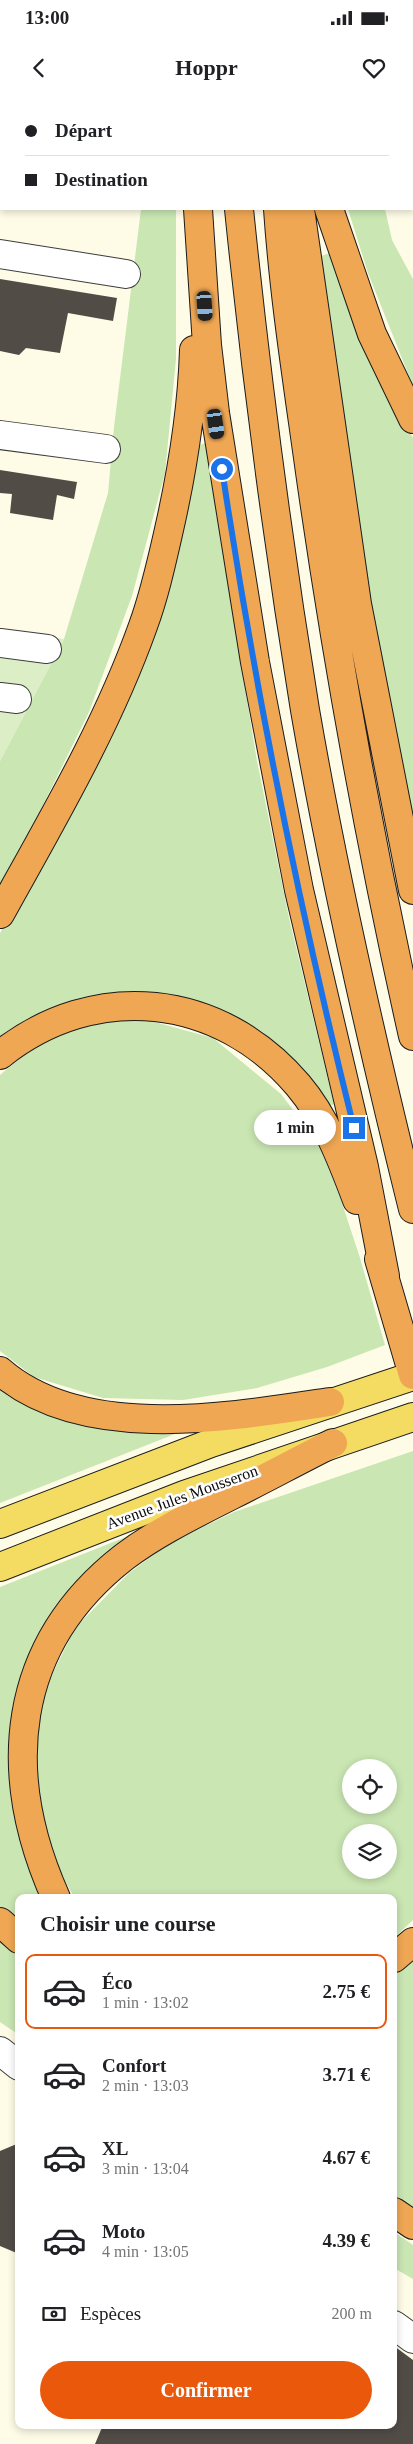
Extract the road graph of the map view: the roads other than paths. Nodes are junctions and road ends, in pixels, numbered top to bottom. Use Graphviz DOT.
graph roads {
  1 [pos="197,210"];
  2 [pos="197,210"];
  3 [pos="239,210"];
  4 [pos="278,210"];
  5 [pos="300,210"];
  6 [pos="329,210"];
  7 [pos="0,254"];
  8 [pos="126,274"];
  9 [pos="413,419"];
  10 [pos="0,435"];
  11 [pos="106,449"];
  12 [pos="0,643"];
  13 [pos="47,649"];
  14 [pos="413,890"];
  15 [pos="0,914"];
  16 [pos="413,1036"];
  17 [pos="0,1055"];
  18 [pos="413,1209"];
  19 [pos="385,1276"];
  20 [pos="0,1371"];
  21 [pos="413,1376"];
  22 [pos="330,1402"];
  23 [pos="413,1417"];
  24 [pos="333,1443"];
  25 [pos="0,1524"];
  26 [pos="0,1567"];
  27 [pos="54,1894"];
  28 [pos="0,1922"];
  29 [pos="15,1935"];
  30 [pos="413,1942"];
  31 [pos="397,1955"];
  32 [pos="0,2051"];
  33 [pos="15,2063"];
  34 [pos="397,2214"];
  35 [pos="413,2225"];
  36 [pos="397,2327"];
  37 [pos="413,2338"];
  1 -- 15 [label="highway"];
  2 -- 19 [label="highway"];
  3 -- 18 [label="highway"];
  4 -- 16 [label="highway"];
  5 -- 14 [label="highway"];
  6 -- 9 [label="highway"];
  7 -- 8 [label="street"];
  10 -- 11 [label="street"];
  12 -- 13 [label="street"];
  17 -- 19 [label="highway"];
  19 -- 21 [label="highway"];
  20 -- 22 [label="highway"];
  21 -- 22 [label="main road"];
  22 -- 25 [label="main road"];
  23 -- 24 [label="main road, Avenue Jules Mousseron"];
  24 -- 26 [label="main road, Avenue Jules Mousseron"];
  24 -- 27 [label="highway"];
  28 -- 29 [label="highway"];
  30 -- 31 [label="highway"];
  32 -- 33 [label="street"];
  34 -- 35 [label="highway"];
  36 -- 37 [label="street"];
}
